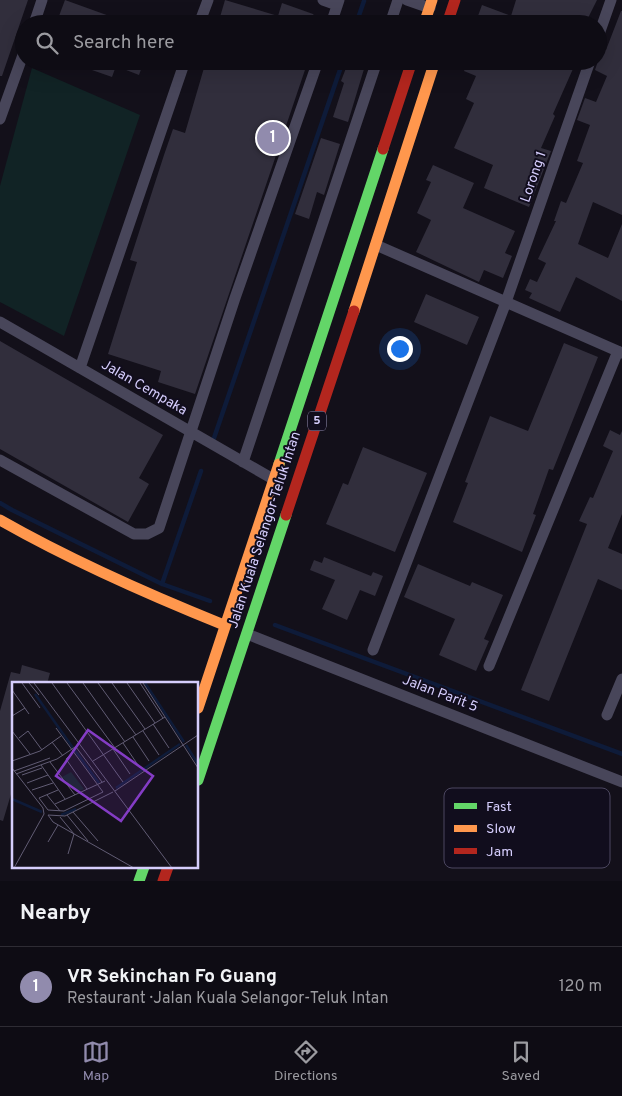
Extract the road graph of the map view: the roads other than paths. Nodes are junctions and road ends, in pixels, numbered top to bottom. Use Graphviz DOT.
graph roads {
  1 [pos="42,0"];
  2 [pos="208,0"];
  3 [pos="323,0"];
  4 [pos="398,0"];
  5 [pos="407,0"];
  6 [pos="455,0"];
  7 [pos="611,0"];
  8 [pos="338,2"];
  9 [pos="431,4"];
  10 [pos="37,15"];
  11 [pos="202,15"];
  12 [pos="334,15"];
  13 [pos="393,15"];
  14 [pos="450,15"];
  15 [pos="606,15"];
  16 [pos="18,70"];
  17 [pos="182,70"];
  18 [pos="315,70"];
  19 [pos="374,70"];
  20 [pos="409,70"];
  21 [pos="432,70"];
  22 [pos="587,70"];
  23 [pos="0,119"];
  24 [pos="376,245"];
  25 [pos="506,302"];
  26 [pos="0,322"];
  27 [pos="620,352"];
  28 [pos="80,368"];
  29 [pos="190,432"];
  30 [pos="0,460"];
  31 [pos="244,462"];
  32 [pos="273,480"];
  33 [pos="0,520"];
  34 [pos="224,625"];
  35 [pos="246,634"];
  36 [pos="373,650"];
  37 [pos="489,666"];
  38 [pos="622,679"];
  39 [pos="199,705"];
  40 [pos="608,715"];
  41 [pos="199,777"];
  42 [pos="622,782"];
  43 [pos="144,868"];
  44 [pos="168,868"];
  45 [pos="139,881"];
  46 [pos="163,881"];
  1 -- 10 [label="street"];
  2 -- 11 [label="street"];
  3 -- 8 [label="street"];
  4 -- 13 [label="street"];
  5 -- 9 [label="street"];
  6 -- 14 [label="main road"];
  7 -- 15 [label="street"];
  8 -- 12 [label="street"];
  16 -- 23 [label="street"];
  17 -- 28 [label="street"];
  18 -- 29 [label="street"];
  19 -- 31 [label="street"];
  20 -- 32 [label="main road, Jalan Kuala Selangor-Teluk Intan / 5"];
  21 -- 24 [label="main road, Jalan Kuala Selangor-Teluk Intan / 5"];
  22 -- 25 [label="street, Lorong 1"];
  24 -- 25 [label="street"];
  24 -- 35 [label="main road, Jalan Kuala Selangor-Teluk Intan / 5"];
  25 -- 27 [label="street"];
  25 -- 36 [label="street, Lorong 1"];
  26 -- 28 [label="street, Jalan Cempaka"];
  27 -- 37 [label="street"];
  28 -- 29 [label="street, Jalan Cempaka"];
  29 -- 30 [label="street"];
  29 -- 31 [label="street, Jalan Cempaka"];
  31 -- 32 [label="street, Jalan Cempaka"];
  32 -- 34 [label="main road, Jalan Kuala Selangor-Teluk Intan / 5"];
  33 -- 34 [label="main road"];
  34 -- 39 [label="main road, Jalan Kuala Selangor-Teluk Intan / 5"];
  35 -- 41 [label="main road, Jalan Kuala Selangor-Teluk Intan / 5"];
  35 -- 42 [label="street, Jalan Parit 5"];
  38 -- 40 [label="street"];
  43 -- 45 [label="main road"];
  44 -- 46 [label="main road"];
}
